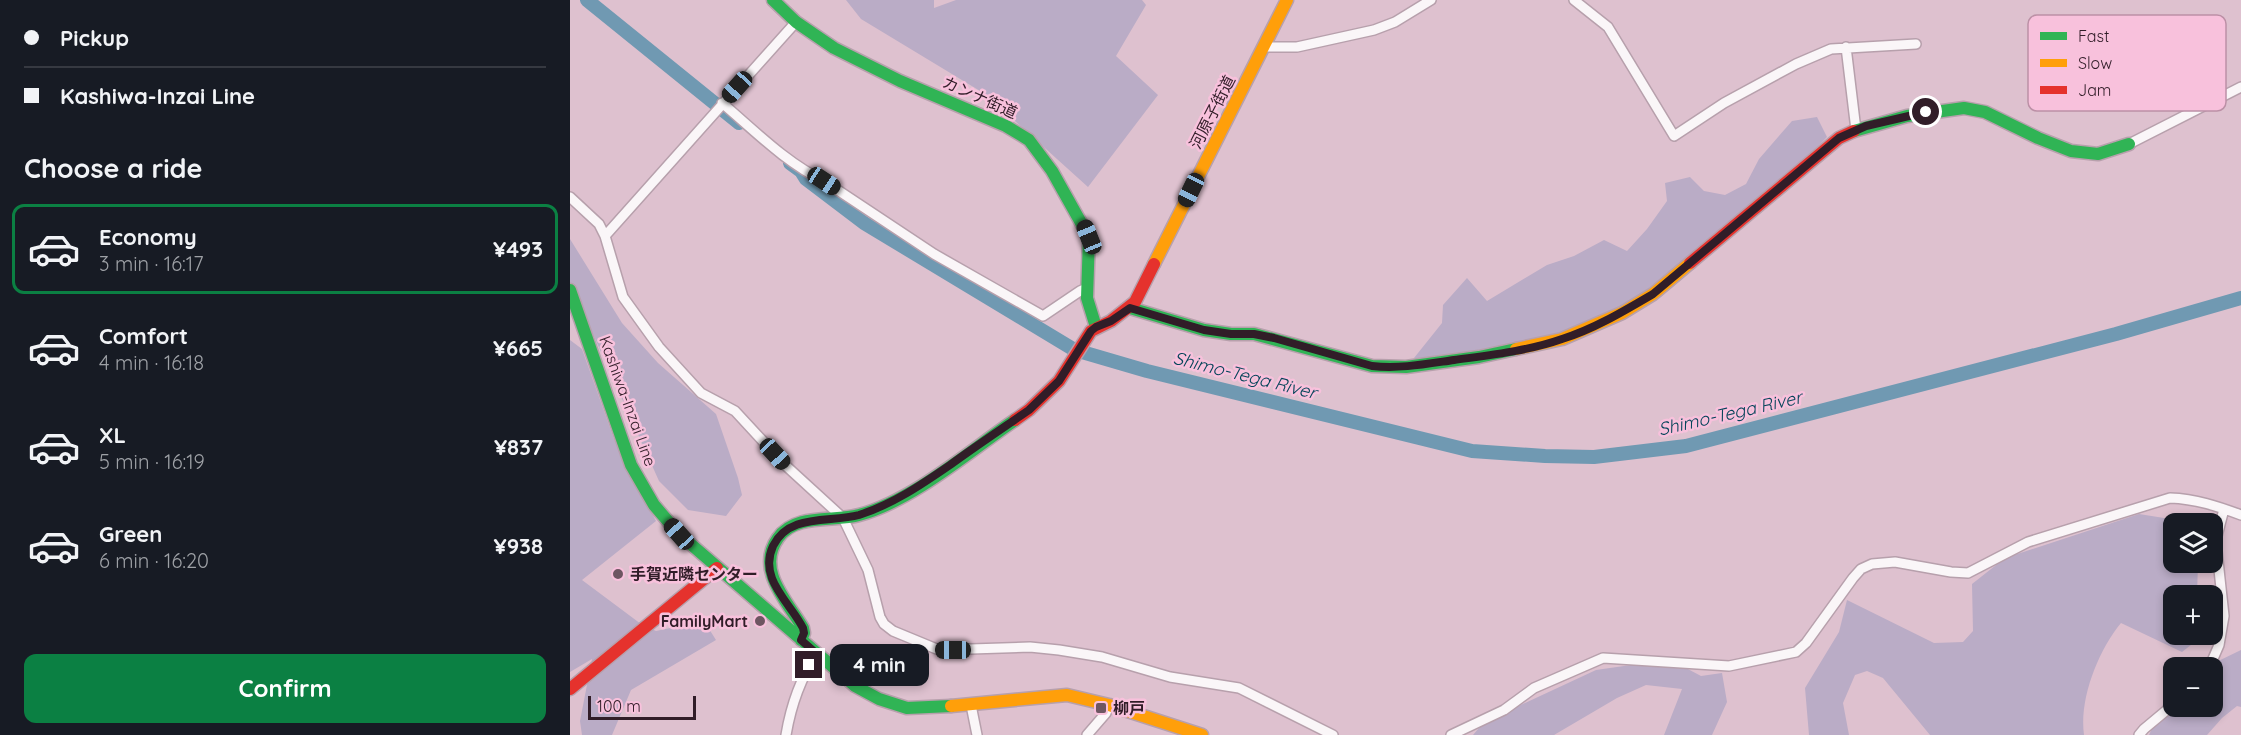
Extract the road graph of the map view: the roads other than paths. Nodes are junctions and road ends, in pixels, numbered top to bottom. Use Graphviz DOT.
graph roads {
  1 [pos="1287,0"];
  2 [pos="1431,0"];
  3 [pos="1575,0"];
  4 [pos="777,1"];
  5 [pos="796,22"];
  6 [pos="1916,44"];
  7 [pos="1263,47"];
  8 [pos="1846,47"];
  9 [pos="2241,87"];
  10 [pos="2226,95"];
  11 [pos="722,103"];
  12 [pos="2193,111"];
  13 [pos="1856,130"];
  14 [pos="2128,144"];
  15 [pos="570,197"];
  16 [pos="605,236"];
  17 [pos="1087,288"];
  18 [pos="570,290"];
  19 [pos="1130,308"];
  20 [pos="1096,327"];
  21 [pos="2224,509"];
  22 [pos="2241,515"];
  23 [pos="843,518"];
  24 [pos="717,568"];
  25 [pos="801,640"];
  26 [pos="817,654"];
  27 [pos="2214,657"];
  28 [pos="570,689"];
  29 [pos="971,705"];
  30 [pos="1109,705"];
  31 [pos="2163,713"];
  32 [pos="786,735"];
  33 [pos="977,735"];
  34 [pos="1087,735"];
  35 [pos="1202,735"];
  36 [pos="1333,735"];
  37 [pos="1451,735"];
  38 [pos="2139,735"];
  1 -- 7 [label="street, 河原子街道"];
  2 -- 7 [label="street"];
  3 -- 8 [label="street"];
  4 -- 5 [label="street, カンナ街道"];
  5 -- 11 [label="street"];
  5 -- 17 [label="street, カンナ街道"];
  6 -- 8 [label="street"];
  7 -- 19 [label="street, 河原子街道"];
  8 -- 13 [label="street"];
  9 -- 10 [label="street"];
  11 -- 16 [label="street"];
  11 -- 17 [label="street"];
  12 -- 14 [label="street"];
  13 -- 14 [label="street"];
  13 -- 19 [label="street"];
  15 -- 16 [label="street"];
  16 -- 23 [label="street"];
  17 -- 20 [label="street, カンナ街道"];
  18 -- 24 [label="street, Kashiwa-Inzai Line"];
  19 -- 20 [label="street, 河原子街道"];
  20 -- 23 [label="street, 河原子街道"];
  21 -- 22 [label="street"];
  21 -- 27 [label="street"];
  21 -- 37 [label="street"];
  23 -- 25 [label="street, 河原子街道"];
  23 -- 36 [label="street"];
  24 -- 25 [label="street, Kashiwa-Inzai Line"];
  24 -- 28 [label="street"];
  25 -- 26 [label="street, Kashiwa-Inzai Line"];
  26 -- 29 [label="street, Kashiwa-Inzai Line"];
  26 -- 32 [label="street"];
  29 -- 30 [label="street, Kashiwa-Inzai Line"];
  29 -- 33 [label="street"];
  30 -- 34 [label="street"];
  30 -- 35 [label="street, Kashiwa-Inzai Line"];
  31 -- 38 [label="street"];
}
